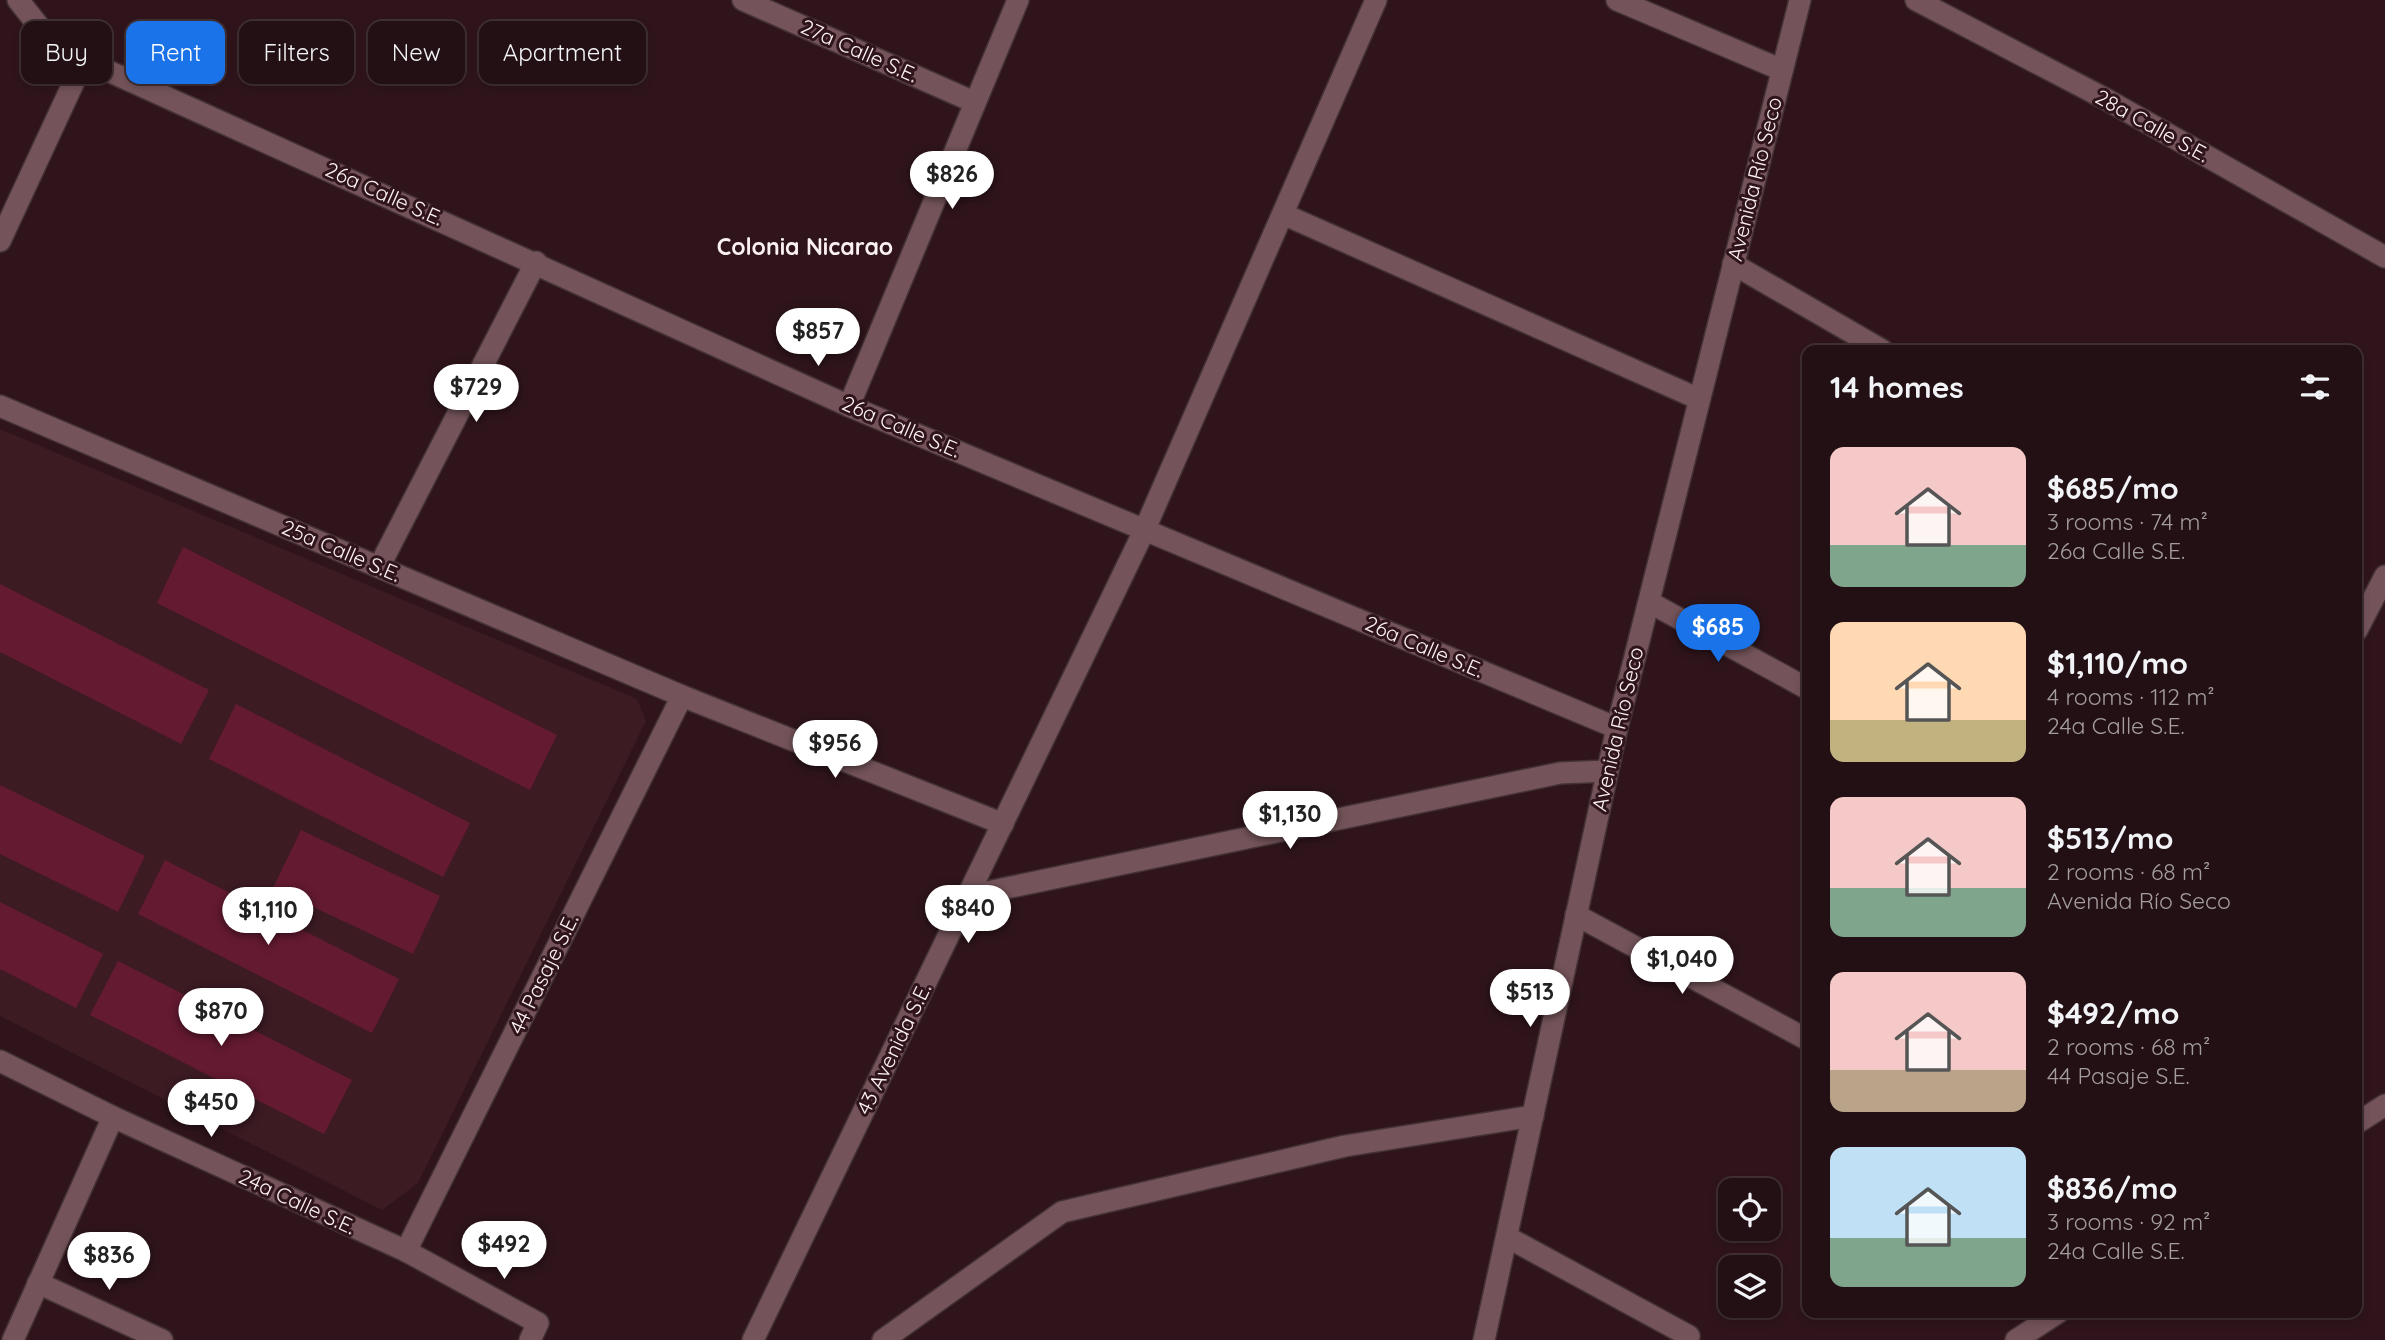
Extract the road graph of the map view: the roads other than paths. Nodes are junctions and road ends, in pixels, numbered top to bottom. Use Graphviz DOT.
graph roads {
  1 [pos="8,0"];
  2 [pos="18,0"];
  3 [pos="743,0"];
  4 [pos="1018,0"];
  5 [pos="1376,0"];
  6 [pos="1617,0"];
  7 [pos="1800,0"];
  8 [pos="1916,0"];
  9 [pos="0,6"];
  10 [pos="35,21"];
  11 [pos="1782,70"];
  12 [pos="112,73"];
  13 [pos="73,84"];
  14 [pos="974,102"];
  15 [pos="1283,214"];
  16 [pos="0,241"];
  17 [pos="2385,257"];
  18 [pos="536,262"];
  19 [pos="1733,264"];
  20 [pos="1873,345"];
  21 [pos="1699,399"];
  22 [pos="0,406"];
  23 [pos="849,406"];
  24 [pos="1144,531"];
  25 [pos="379,567"];
  26 [pos="2385,576"];
  27 [pos="1649,602"];
  28 [pos="2367,614"];
  29 [pos="1802,686"];
  30 [pos="682,696"];
  31 [pos="1617,728"];
  32 [pos="1607,771"];
  33 [pos="1003,824"];
  34 [pos="968,896"];
  35 [pos="1576,915"];
  36 [pos="1802,1037"];
  37 [pos="0,1061"];
  38 [pos="2385,1105"];
  39 [pos="1533,1116"];
  40 [pos="113,1118"];
  41 [pos="2362,1120"];
  42 [pos="1507,1237"];
  43 [pos="406,1251"];
  44 [pos="38,1283"];
  45 [pos="2050,1318"];
  46 [pos="1689,1336"];
  47 [pos="13,1340"];
  48 [pos="162,1340"];
  49 [pos="530,1340"];
  50 [pos="753,1340"];
  51 [pos="883,1340"];
  52 [pos="1484,1340"];
  53 [pos="2016,1340"];
  1 -- 9 [label="street"];
  2 -- 10 [label="street, 26a Calle S.E."];
  3 -- 14 [label="street, 27a Calle S.E."];
  4 -- 14 [label="street"];
  5 -- 15 [label="street, 43 Avenida S.E."];
  6 -- 11 [label="street"];
  7 -- 11 [label="street, Avenida Río Seco"];
  8 -- 17 [label="street, 28a Calle S.E."];
  11 -- 19 [label="street, Avenida Río Seco"];
  12 -- 18 [label="street, 26a Calle S.E."];
  13 -- 16 [label="street"];
  14 -- 23 [label="street"];
  15 -- 21 [label="street"];
  15 -- 24 [label="street, 43 Avenida S.E."];
  18 -- 23 [label="street, 26a Calle S.E."];
  18 -- 25 [label="street"];
  19 -- 20 [label="street"];
  19 -- 21 [label="street, Avenida Río Seco"];
  21 -- 27 [label="street, Avenida Río Seco"];
  22 -- 25 [label="street, 25a Calle S.E."];
  23 -- 24 [label="street, 26a Calle S.E."];
  24 -- 31 [label="street, 26a Calle S.E."];
  24 -- 33 [label="street, 43 Avenida S.E."];
  25 -- 30 [label="street, 25a Calle S.E."];
  26 -- 28 [label="street"];
  27 -- 29 [label="street"];
  27 -- 31 [label="street, Avenida Río Seco"];
  30 -- 33 [label="street, 25a Calle S.E."];
  30 -- 43 [label="street, 44 Pasaje S.E."];
  31 -- 32 [label="street, Avenida Río Seco"];
  32 -- 34 [label="street"];
  32 -- 35 [label="street, Avenida Río Seco"];
  33 -- 34 [label="street, 43 Avenida S.E."];
  34 -- 50 [label="street, 43 Avenida S.E."];
  35 -- 36 [label="street"];
  35 -- 39 [label="street, Avenida Río Seco"];
  37 -- 40 [label="street, 24a Calle S.E."];
  38 -- 41 [label="street"];
  39 -- 42 [label="street, Avenida Río Seco"];
  39 -- 51 [label="street"];
  40 -- 43 [label="street, 24a Calle S.E."];
  40 -- 44 [label="street"];
  42 -- 46 [label="street"];
  42 -- 52 [label="street, Avenida Río Seco"];
  43 -- 49 [label="street, 24a Calle S.E."];
  44 -- 47 [label="street"];
  44 -- 48 [label="street"];
  45 -- 53 [label="street"];
}
